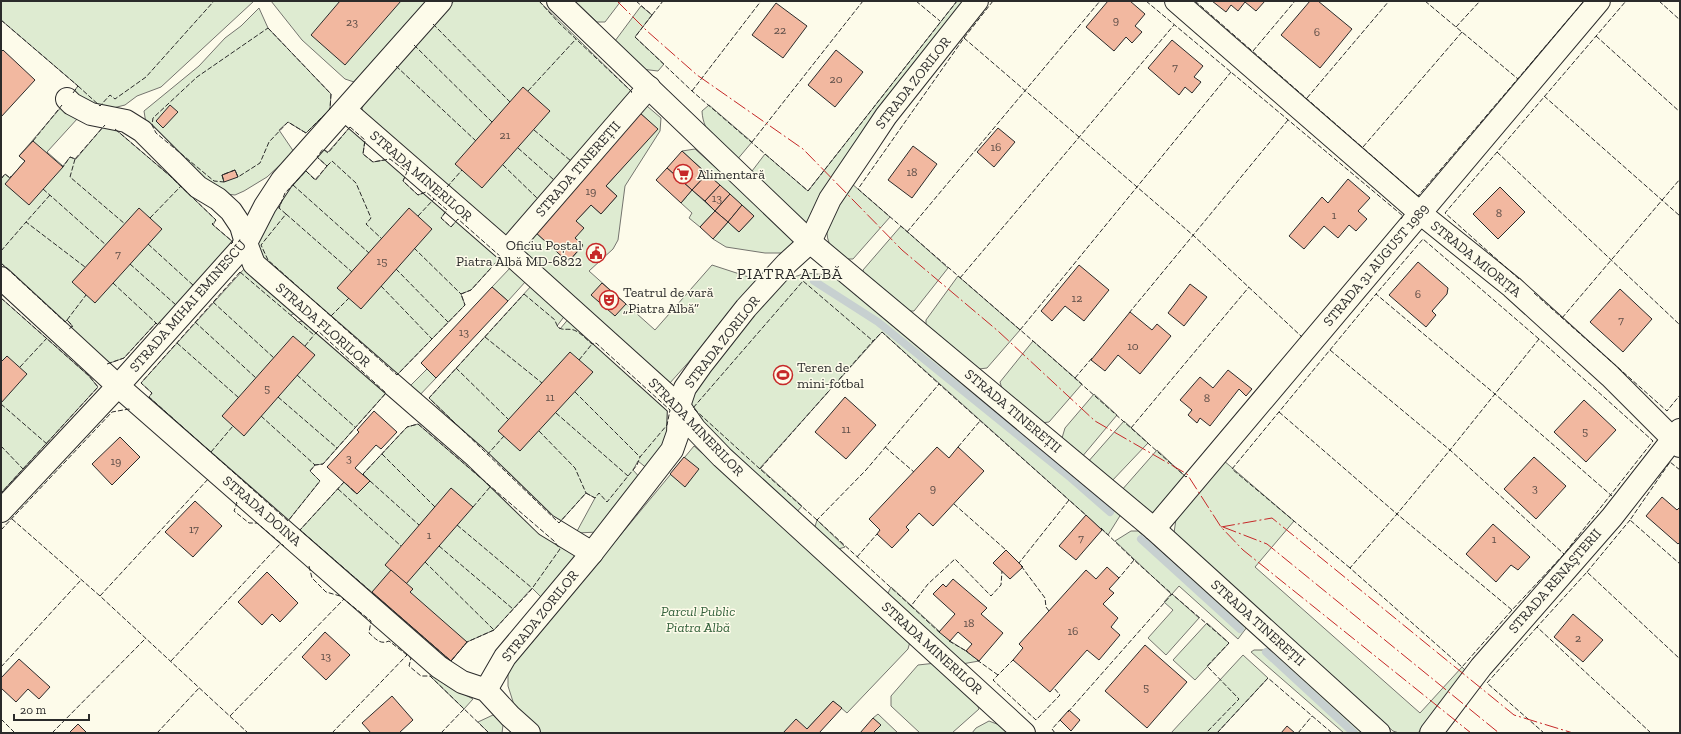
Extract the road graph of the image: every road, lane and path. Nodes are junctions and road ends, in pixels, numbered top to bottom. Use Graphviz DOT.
graph roads {
  1 [pos="441,1"];
  2 [pos="558,1"];
  3 [pos="977,1"];
  4 [pos="1176,1"];
  5 [pos="1599,1"];
  6 [pos="649,87"];
  7 [pos="67,99"];
  8 [pos="345,110"];
  9 [pos="1420,213"];
  10 [pos="810,242"];
  11 [pos="246,243"];
  12 [pos="507,250"];
  13 [pos="1,278"];
  14 [pos="118,386"];
  15 [pos="679,406"];
  16 [pos="1678,438"];
  17 [pos="1,511"];
  18 [pos="1154,530"];
  19 [pos="592,553"];
  20 [pos="486,690"];
  21 [pos="529,733"];
  22 [pos="1024,733"];
  23 [pos="1379,733"];
  24 [pos="1432,733"];
  1 -- 8 [label="street, STRADA MIHAI EMINESCU"];
  2 -- 6 [label="street, STRADA TINEREŢII"];
  3 -- 10 [label="street, STRADA ZORILOR"];
  4 -- 9 [label="street, STRADA MIORIŢA"];
  5 -- 9 [label="street, STRADA 31 AUGUST 1989"];
  6 -- 10 [label="street, STRADA TINEREŢII"];
  6 -- 12 [label="street, STRADA TINEREŢII"];
  7 -- 11 [label="street, STRADA FLORILOR"];
  8 -- 11 [label="street, STRADA MIHAI EMINESCU"];
  8 -- 12 [label="street, STRADA MINERILOR"];
  9 -- 16 [label="street, STRADA MIORIŢA"];
  9 -- 18 [label="street, STRADA 31 AUGUST 1989"];
  10 -- 15 [label="street, STRADA ZORILOR"];
  10 -- 18 [label="street, STRADA TINEREŢII"];
  11 -- 14 [label="street, STRADA MIHAI EMINESCU"];
  11 -- 19 [label="street, STRADA FLORILOR"];
  12 -- 15 [label="street, STRADA MINERILOR"];
  13 -- 14 [label="street, STRADA DOINA"];
  14 -- 17 [label="street, STRADA MIHAI EMINESCU"];
  14 -- 20 [label="street, STRADA DOINA"];
  15 -- 19 [label="street, STRADA ZORILOR"];
  15 -- 22 [label="street, STRADA MINERILOR"];
  16 -- 24 [label="street, STRADA RENAŞTERII"];
  18 -- 23 [label="street, STRADA TINEREŢII"];
  19 -- 20 [label="street, STRADA ZORILOR"];
  20 -- 21 [label="street, STRADA DOINA"];
}
